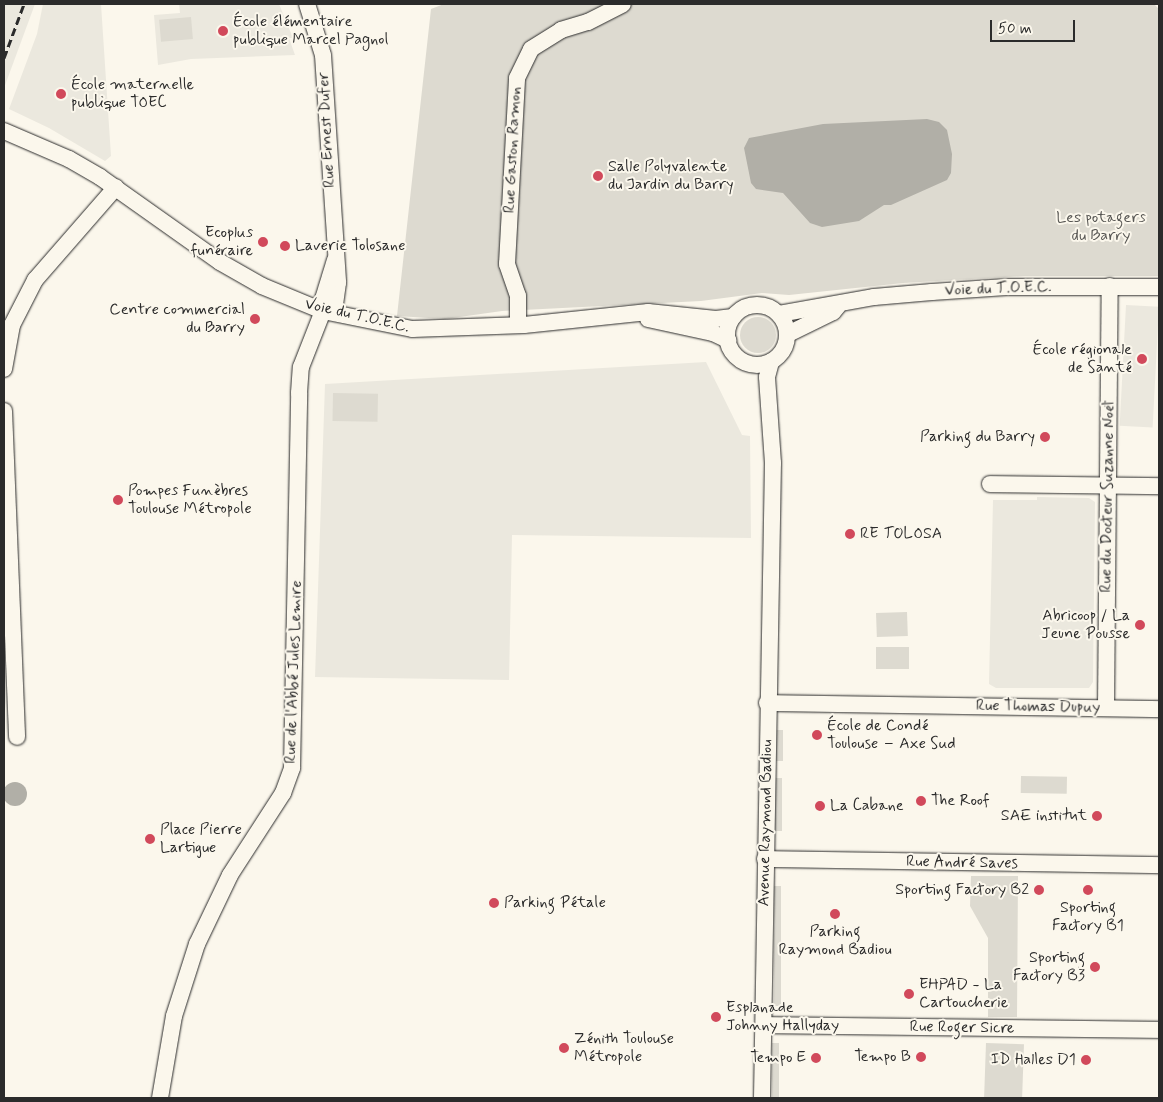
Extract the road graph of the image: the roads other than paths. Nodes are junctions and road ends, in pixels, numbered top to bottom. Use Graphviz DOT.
graph roads {
  1 [pos="307,4"];
  2 [pos="623,4"];
  3 [pos="4,131"];
  4 [pos="116,186"];
  5 [pos="1110,286"];
  6 [pos="1159,287"];
  7 [pos="838,306"];
  8 [pos="324,311"];
  9 [pos="779,314"];
  10 [pos="636,316"];
  11 [pos="733,317"];
  12 [pos="518,325"];
  13 [pos="788,334"];
  14 [pos="728,340"];
  15 [pos="771,362"];
  16 [pos="750,364"];
  17 [pos="4,368"];
  18 [pos="4,411"];
  19 [pos="990,484"];
  20 [pos="1108,485"];
  21 [pos="1159,486"];
  22 [pos="770,547"];
  23 [pos="767,704"];
  24 [pos="1106,708"];
  25 [pos="1159,709"];
  26 [pos="18,737"];
  27 [pos="765,858"];
  28 [pos="1159,865"];
  29 [pos="764,1024"];
  30 [pos="1159,1030"];
  31 [pos="160,1098"];
  32 [pos="762,1098"];
  1 -- 8 [label="street, Rue Ernest Dufer"];
  2 -- 12 [label="street, Rue Gaston Ramon"];
  3 -- 4 [label="street, Voie du T.O.E.C."];
  4 -- 8 [label="street, Voie du T.O.E.C."];
  4 -- 17 [label="street"];
  5 -- 6 [label="street, Voie du T.O.E.C."];
  5 -- 7 [label="street, Voie du T.O.E.C."];
  5 -- 20 [label="street, Rue du Docteur Suzanne Noël"];
  7 -- 9 [label="street, Voie du T.O.E.C."];
  7 -- 13 [label="street, Voie du T.O.E.C."];
  8 -- 12 [label="street, Voie du T.O.E.C."];
  8 -- 31 [label="street, Rue de l'Abbé Jules Lemire"];
  9 -- 11 [label="street"];
  9 -- 13 [label="street"];
  10 -- 11 [label="street, Voie du T.O.E.C."];
  10 -- 12 [label="street, Voie du T.O.E.C."];
  10 -- 14 [label="street, Voie du T.O.E.C."];
  11 -- 14 [label="street"];
  13 -- 15 [label="street"];
  14 -- 16 [label="street"];
  15 -- 16 [label="street"];
  15 -- 22 [label="street, Avenue Raymond Badiou"];
  16 -- 22 [label="street, Avenue Raymond Badiou"];
  18 -- 26 [label="street"];
  19 -- 20 [label="street"];
  20 -- 21 [label="street"];
  20 -- 24 [label="street, Rue du Docteur Suzanne Noël"];
  22 -- 23 [label="street, Avenue Raymond Badiou"];
  23 -- 24 [label="street, Rue Thomas Dupuy"];
  23 -- 27 [label="street, Avenue Raymond Badiou"];
  24 -- 25 [label="street, Rue Thomas Dupuy"];
  27 -- 28 [label="street, Rue André Saves"];
  27 -- 29 [label="street, Avenue Raymond Badiou"];
  29 -- 30 [label="street, Rue Roger Sicre"];
  29 -- 32 [label="street, Avenue Raymond Badiou"];
}
